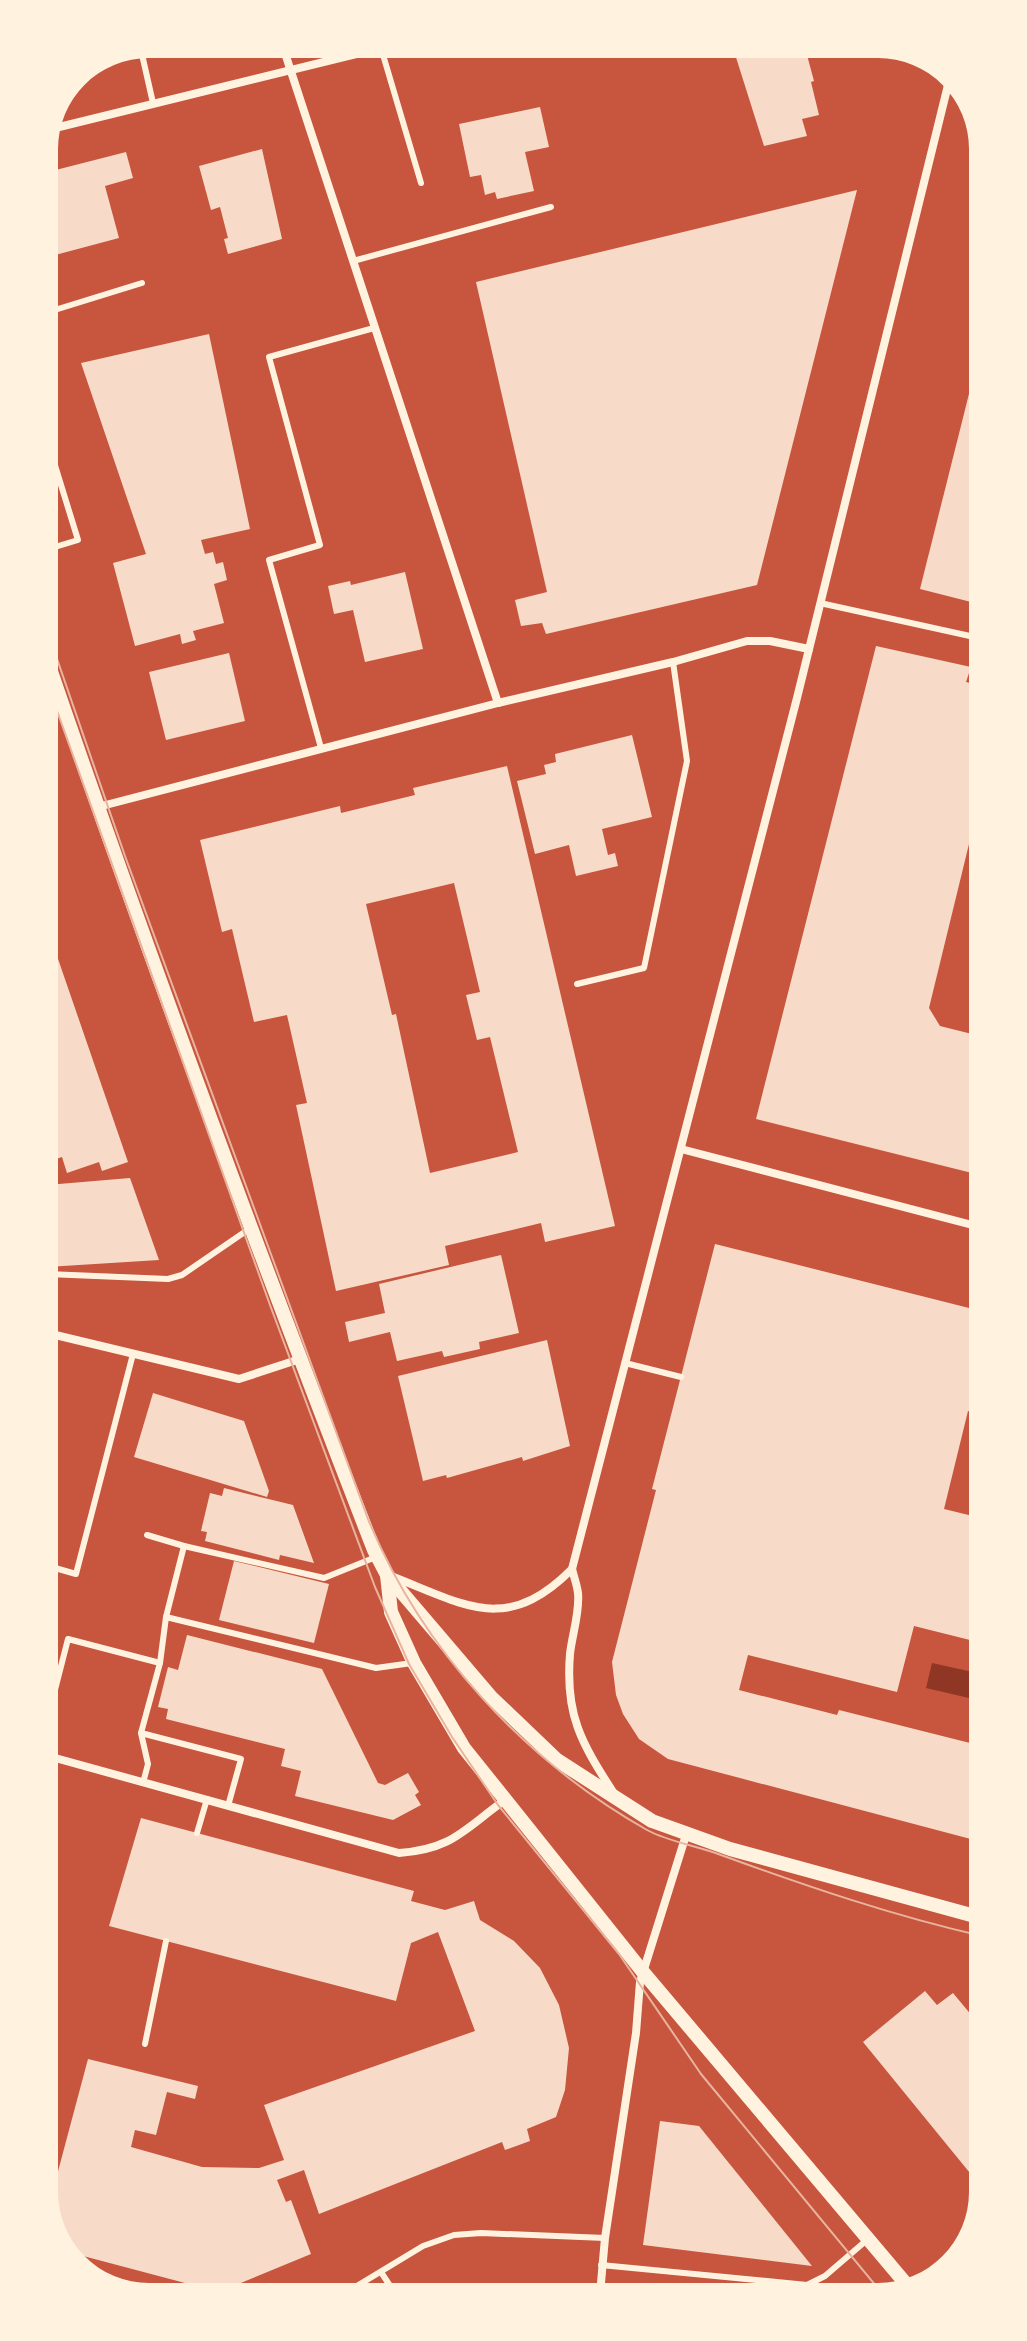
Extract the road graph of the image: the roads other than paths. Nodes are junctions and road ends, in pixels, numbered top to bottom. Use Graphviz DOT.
graph roads {
  1 [pos="286,58"];
  2 [pos="340,58"];
  3 [pos="384,58"];
  4 [pos="143,59"];
  5 [pos="290,70"];
  6 [pos="947,90"];
  7 [pos="153,103"];
  8 [pos="61,126"];
  9 [pos="421,183"];
  10 [pos="551,207"];
  11 [pos="353,261"];
  12 [pos="142,283"];
  13 [pos="58,309"];
  14 [pos="374,328"];
  15 [pos="58,475"];
  16 [pos="58,546"];
  17 [pos="820,603"];
  18 [pos="969,636"];
  19 [pos="809,649"];
  20 [pos="673,662"];
  21 [pos="58,692"];
  22 [pos="498,703"];
  23 [pos="321,748"];
  24 [pos="98,807"];
  25 [pos="577,984"];
  26 [pos="681,1149"];
  27 [pos="969,1224"];
  28 [pos="252,1228"];
  29 [pos="58,1274"];
  30 [pos="58,1336"];
  31 [pos="133,1354"];
  32 [pos="300,1359"];
  33 [pos="625,1363"];
  34 [pos="681,1377"];
  35 [pos="147,1535"];
  36 [pos="184,1546"];
  37 [pos="377,1557"];
  38 [pos="58,1569"];
  39 [pos="572,1569"];
  40 [pos="387,1575"];
  41 [pos="166,1617"];
  42 [pos="160,1663"];
  43 [pos="414,1663"];
  44 [pos="58,1678"];
  45 [pos="141,1733"];
  46 [pos="58,1759"];
  47 [pos="143,1783"];
  48 [pos="207,1799"];
  49 [pos="618,1799"];
  50 [pos="505,1800"];
  51 [pos="228,1806"];
  52 [pos="197,1833"];
  53 [pos="686,1835"];
  54 [pos="969,1914"];
  55 [pos="166,1941"];
  56 [pos="643,1972"];
  57 [pos="145,2044"];
  58 [pos="605,2238"];
  59 [pos="868,2239"];
  60 [pos="601,2265"];
  61 [pos="381,2272"];
  62 [pos="902,2279"];
  63 [pos="362,2283"];
  64 [pos="388,2283"];
  65 [pos="600,2283"];
  66 [pos="786,2283"];
  67 [pos="811,2283"];
  1 -- 5 [label="street"];
  2 -- 5 [label="street"];
  3 -- 9 [label="lane"];
  4 -- 7 [label="lane"];
  5 -- 7 [label="street"];
  5 -- 11 [label="street"];
  6 -- 17 [label="street"];
  7 -- 8 [label="street"];
  10 -- 11 [label="lane"];
  11 -- 14 [label="street"];
  12 -- 13 [label="lane"];
  14 -- 22 [label="street"];
  14 -- 23 [label="lane"];
  15 -- 16 [label="lane"];
  17 -- 18 [label="lane"];
  17 -- 19 [label="street"];
  19 -- 20 [label="street"];
  19 -- 26 [label="street"];
  20 -- 22 [label="street"];
  20 -- 25 [label="lane"];
  21 -- 24 [label="street"];
  22 -- 23 [label="street"];
  23 -- 24 [label="street"];
  24 -- 28 [label="street"];
  26 -- 27 [label="street"];
  26 -- 33 [label="street"];
  28 -- 29 [label="lane"];
  28 -- 32 [label="street"];
  30 -- 31 [label="street"];
  31 -- 32 [label="street"];
  31 -- 38 [label="lane"];
  32 -- 37 [label="street"];
  33 -- 34 [label="lane"];
  33 -- 39 [label="street"];
  35 -- 36 [label="lane"];
  36 -- 37 [label="lane"];
  36 -- 41 [label="lane"];
  37 -- 40 [label="street"];
  39 -- 40 [label="street"];
  39 -- 49 [label="street"];
  40 -- 43 [label="street"];
  40 -- 49 [label="street"];
  41 -- 42 [label="lane"];
  41 -- 43 [label="lane"];
  42 -- 44 [label="lane"];
  42 -- 45 [label="lane"];
  43 -- 50 [label="street"];
  45 -- 47 [label="lane"];
  45 -- 51 [label="lane"];
  46 -- 47 [label="street"];
  47 -- 48 [label="street"];
  48 -- 51 [label="street"];
  48 -- 52 [label="lane"];
  49 -- 53 [label="street"];
  50 -- 51 [label="street"];
  50 -- 56 [label="street"];
  53 -- 54 [label="street"];
  53 -- 56 [label="street"];
  55 -- 57 [label="lane"];
  56 -- 58 [label="street"];
  56 -- 59 [label="street"];
  58 -- 60 [label="street"];
  58 -- 61 [label="lane"];
  59 -- 62 [label="street"];
  59 -- 67 [label="lane"];
  60 -- 65 [label="street"];
  60 -- 66 [label="lane"];
  61 -- 63 [label="lane"];
  61 -- 64 [label="lane"];
}
